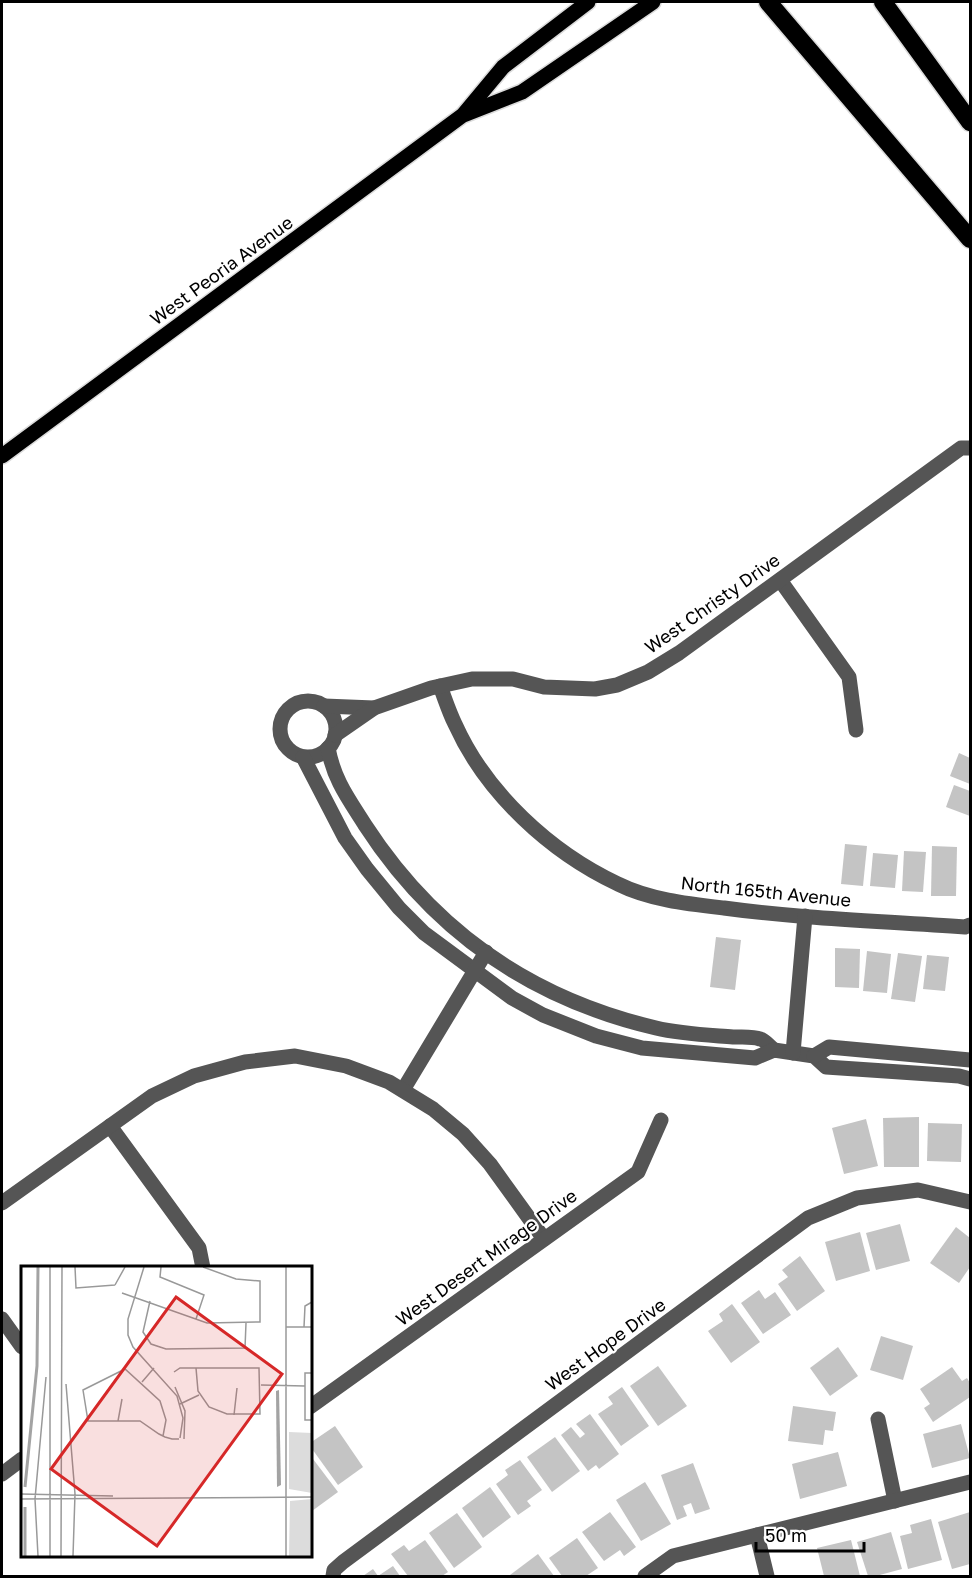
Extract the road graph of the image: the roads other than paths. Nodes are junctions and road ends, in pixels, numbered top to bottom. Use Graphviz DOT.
graph roads {
  1 [pos="588,2"];
  2 [pos="653,2"];
  3 [pos="768,2"];
  4 [pos="883,2"];
  5 [pos="463,115"];
  6 [pos="970,122"];
  7 [pos="970,239"];
  8 [pos="970,448"];
  9 [pos="2,456"];
  10 [pos="780,580"];
  11 [pos="440,686"];
  12 [pos="324,706"];
  13 [pos="374,708"];
  14 [pos="856,730"];
  15 [pos="332,742"];
  16 [pos="303,757"];
  17 [pos="805,916"];
  18 [pos="970,925"];
  19 [pos="486,952"];
  20 [pos="474,972"];
  21 [pos="774,1050"];
  22 [pos="793,1053"];
  23 [pos="814,1056"];
  24 [pos="970,1060"];
  25 [pos="970,1079"];
  26 [pos="403,1090"];
  27 [pos="661,1120"];
  28 [pos="110,1126"];
  29 [pos="970,1202"];
  30 [pos="2,1203"];
  31 [pos="544,1239"];
  32 [pos="203,1266"];
  33 [pos="2,1318"];
  34 [pos="21,1346"];
  35 [pos="312,1406"];
  36 [pos="878,1419"];
  37 [pos="21,1460"];
  38 [pos="2,1474"];
  39 [pos="970,1482"];
  40 [pos="895,1501"];
  41 [pos="757,1535"];
  42 [pos="334,1573"];
  43 [pos="645,1576"];
  44 [pos="767,1576"];
  1 -- 5 [label="main road, West Peoria Avenue"];
  2 -- 5 [label="main road, West Peoria Avenue"];
  3 -- 7 [label="highway"];
  4 -- 6 [label="highway"];
  5 -- 9 [label="main road, West Peoria Avenue"];
  8 -- 10 [label="street, West Christy Drive"];
  10 -- 11 [label="street, West Christy Drive"];
  10 -- 14 [label="street"];
  11 -- 13 [label="street, West Christy Drive"];
  11 -- 17 [label="street, North 165th Avenue"];
  12 -- 13 [label="street"];
  12 -- 15 [label="street"];
  12 -- 16 [label="street"];
  13 -- 15 [label="street"];
  15 -- 16 [label="street"];
  15 -- 19 [label="street"];
  16 -- 20 [label="street"];
  17 -- 18 [label="street, North 165th Avenue"];
  17 -- 22 [label="street"];
  19 -- 20 [label="street"];
  19 -- 21 [label="street"];
  20 -- 21 [label="street"];
  20 -- 26 [label="street"];
  21 -- 22 [label="street"];
  22 -- 23 [label="street"];
  23 -- 24 [label="street"];
  23 -- 25 [label="street"];
  26 -- 28 [label="street"];
  26 -- 31 [label="street"];
  27 -- 31 [label="street, West Desert Mirage Drive"];
  28 -- 30 [label="street"];
  28 -- 32 [label="street"];
  29 -- 42 [label="street, West Hope Drive"];
  31 -- 35 [label="street, West Desert Mirage Drive"];
  33 -- 34 [label="street"];
  36 -- 40 [label="street"];
  37 -- 38 [label="street"];
  39 -- 40 [label="street"];
  40 -- 41 [label="street"];
  41 -- 43 [label="street"];
  41 -- 44 [label="street"];
}
